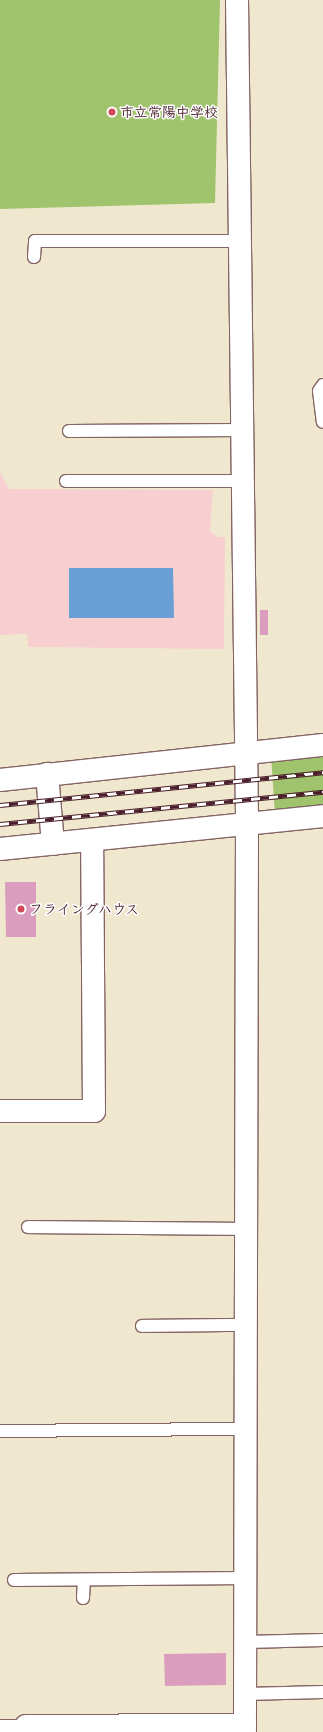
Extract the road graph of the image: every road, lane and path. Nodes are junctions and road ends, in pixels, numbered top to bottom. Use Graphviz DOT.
graph roads {
  1 [pos="237,0"];
  2 [pos="239,240"];
  3 [pos="34,256"];
  4 [pos="323,385"];
  5 [pos="323,422"];
  6 [pos="242,430"];
  7 [pos="69,431"];
  8 [pos="66,481"];
  9 [pos="242,481"];
  10 [pos="323,745"];
  11 [pos="246,753"];
  12 [pos="47,774"];
  13 [pos="0,780"];
  14 [pos="323,816"];
  15 [pos="246,824"];
  16 [pos="92,840"];
  17 [pos="53,844"];
  18 [pos="0,849"];
  19 [pos="0,1111"];
  20 [pos="28,1228"];
  21 [pos="246,1229"];
  22 [pos="246,1325"];
  23 [pos="142,1326"];
  24 [pos="0,1430"];
  25 [pos="246,1430"];
  26 [pos="246,1578"];
  27 [pos="14,1580"];
  28 [pos="84,1580"];
  29 [pos="83,1598"];
  30 [pos="323,1640"];
  31 [pos="246,1642"];
  32 [pos="323,1692"];
  33 [pos="246,1694"];
  34 [pos="0,1726"];
  35 [pos="26,1726"];
  36 [pos="245,1729"];
  1 -- 2 [label="street"];
  2 -- 3 [label="lane"];
  2 -- 6 [label="street"];
  4 -- 5 [label="lane"];
  6 -- 7 [label="lane"];
  6 -- 9 [label="street"];
  8 -- 9 [label="lane"];
  9 -- 11 [label="street"];
  10 -- 11 [label="street"];
  11 -- 12 [label="street"];
  11 -- 15 [label="street"];
  12 -- 13 [label="street"];
  12 -- 17 [label="street"];
  14 -- 15 [label="street"];
  15 -- 16 [label="street"];
  15 -- 21 [label="street"];
  16 -- 17 [label="street"];
  16 -- 19 [label="street"];
  17 -- 18 [label="street"];
  20 -- 21 [label="lane"];
  21 -- 22 [label="street"];
  22 -- 23 [label="lane"];
  22 -- 25 [label="street"];
  24 -- 25 [label="lane"];
  25 -- 26 [label="street"];
  26 -- 28 [label="lane"];
  26 -- 31 [label="street"];
  27 -- 28 [label="lane"];
  28 -- 29 [label="lane"];
  30 -- 31 [label="lane"];
  31 -- 33 [label="street"];
  32 -- 33 [label="lane"];
  33 -- 36 [label="street"];
  34 -- 35 [label="lane"];
  35 -- 36 [label="street"];
}
